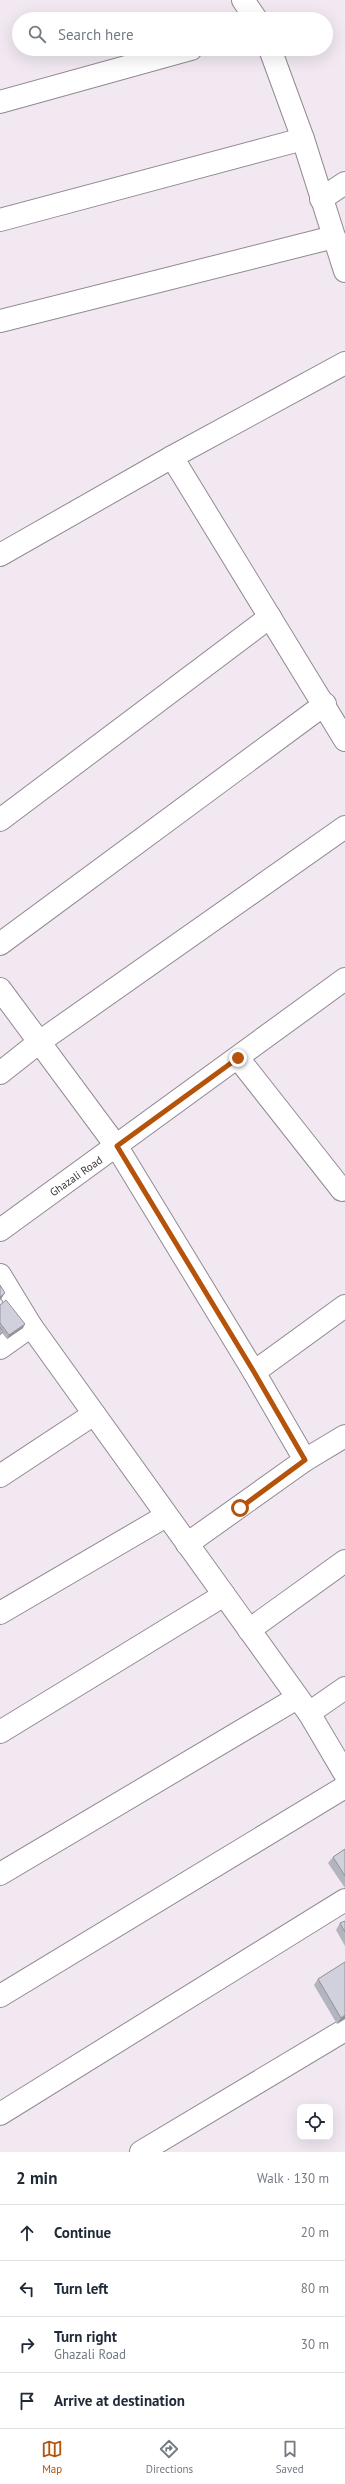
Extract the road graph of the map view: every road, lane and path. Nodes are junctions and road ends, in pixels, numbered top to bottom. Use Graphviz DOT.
graph roads {
  1 [pos="243,0"];
  2 [pos="251,12"];
  3 [pos="166,56"];
  4 [pos="273,56"];
  5 [pos="0,102"];
  6 [pos="303,139"];
  7 [pos="345,183"];
  8 [pos="322,199"];
  9 [pos="0,220"];
  10 [pos="334,237"];
  11 [pos="345,270"];
  12 [pos="0,321"];
  13 [pos="345,363"];
  14 [pos="172,457"];
  15 [pos="0,555"];
  16 [pos="270,617"];
  17 [pos="325,704"];
  18 [pos="345,740"];
  19 [pos="0,820"];
  20 [pos="345,827"];
  21 [pos="0,944"];
  22 [pos="345,979"];
  23 [pos="0,989"];
  24 [pos="38,1043"];
  25 [pos="238,1058"];
  26 [pos="0,1073"];
  27 [pos="117,1146"];
  28 [pos="345,1188"];
  29 [pos="0,1230"];
  30 [pos="0,1275"];
  31 [pos="345,1306"];
  32 [pos="31,1326"];
  33 [pos="0,1348"];
  34 [pos="254,1372"];
  35 [pos="94,1414"];
  36 [pos="345,1436"];
  37 [pos="305,1460"];
  38 [pos="0,1476"];
  39 [pos="166,1516"];
  40 [pos="187,1544"];
  41 [pos="345,1561"];
  42 [pos="224,1595"];
  43 [pos="0,1613"];
  44 [pos="249,1630"];
  45 [pos="345,1688"];
  46 [pos="303,1706"];
  47 [pos="0,1732"];
  48 [pos="345,1774"];
  49 [pos="345,1787"];
  50 [pos="0,1874"];
  51 [pos="345,1900"];
  52 [pos="0,1996"];
  53 [pos="345,2030"];
  54 [pos="217,2105"];
  55 [pos="0,2114"];
  56 [pos="141,2152"];
  1 -- 2 [label="street"];
  3 -- 5 [label="street"];
  4 -- 6 [label="street"];
  6 -- 8 [label="street"];
  6 -- 9 [label="street"];
  7 -- 8 [label="street"];
  8 -- 10 [label="street"];
  10 -- 11 [label="street"];
  10 -- 12 [label="street"];
  13 -- 14 [label="street"];
  14 -- 15 [label="street"];
  14 -- 16 [label="street"];
  16 -- 17 [label="street"];
  16 -- 19 [label="street"];
  17 -- 18 [label="street"];
  17 -- 21 [label="street"];
  20 -- 24 [label="street"];
  22 -- 25 [label="street, Ghazali Road"];
  23 -- 24 [label="street"];
  24 -- 26 [label="street"];
  24 -- 27 [label="street"];
  25 -- 27 [label="street, Ghazali Road"];
  25 -- 28 [label="street"];
  27 -- 29 [label="street, Ghazali Road"];
  27 -- 34 [label="street"];
  30 -- 32 [label="street"];
  31 -- 34 [label="street"];
  32 -- 33 [label="street"];
  32 -- 35 [label="street"];
  34 -- 37 [label="street"];
  35 -- 38 [label="street"];
  35 -- 39 [label="street"];
  36 -- 37 [label="street"];
  37 -- 40 [label="street"];
  39 -- 40 [label="street"];
  39 -- 43 [label="street"];
  40 -- 42 [label="street"];
  41 -- 44 [label="street"];
  42 -- 44 [label="street"];
  42 -- 47 [label="street"];
  44 -- 46 [label="street"];
  45 -- 46 [label="street"];
  46 -- 48 [label="street"];
  46 -- 50 [label="street"];
  49 -- 52 [label="street"];
  51 -- 55 [label="street"];
  53 -- 54 [label="street"];
  53 -- 56 [label="street"];
}
